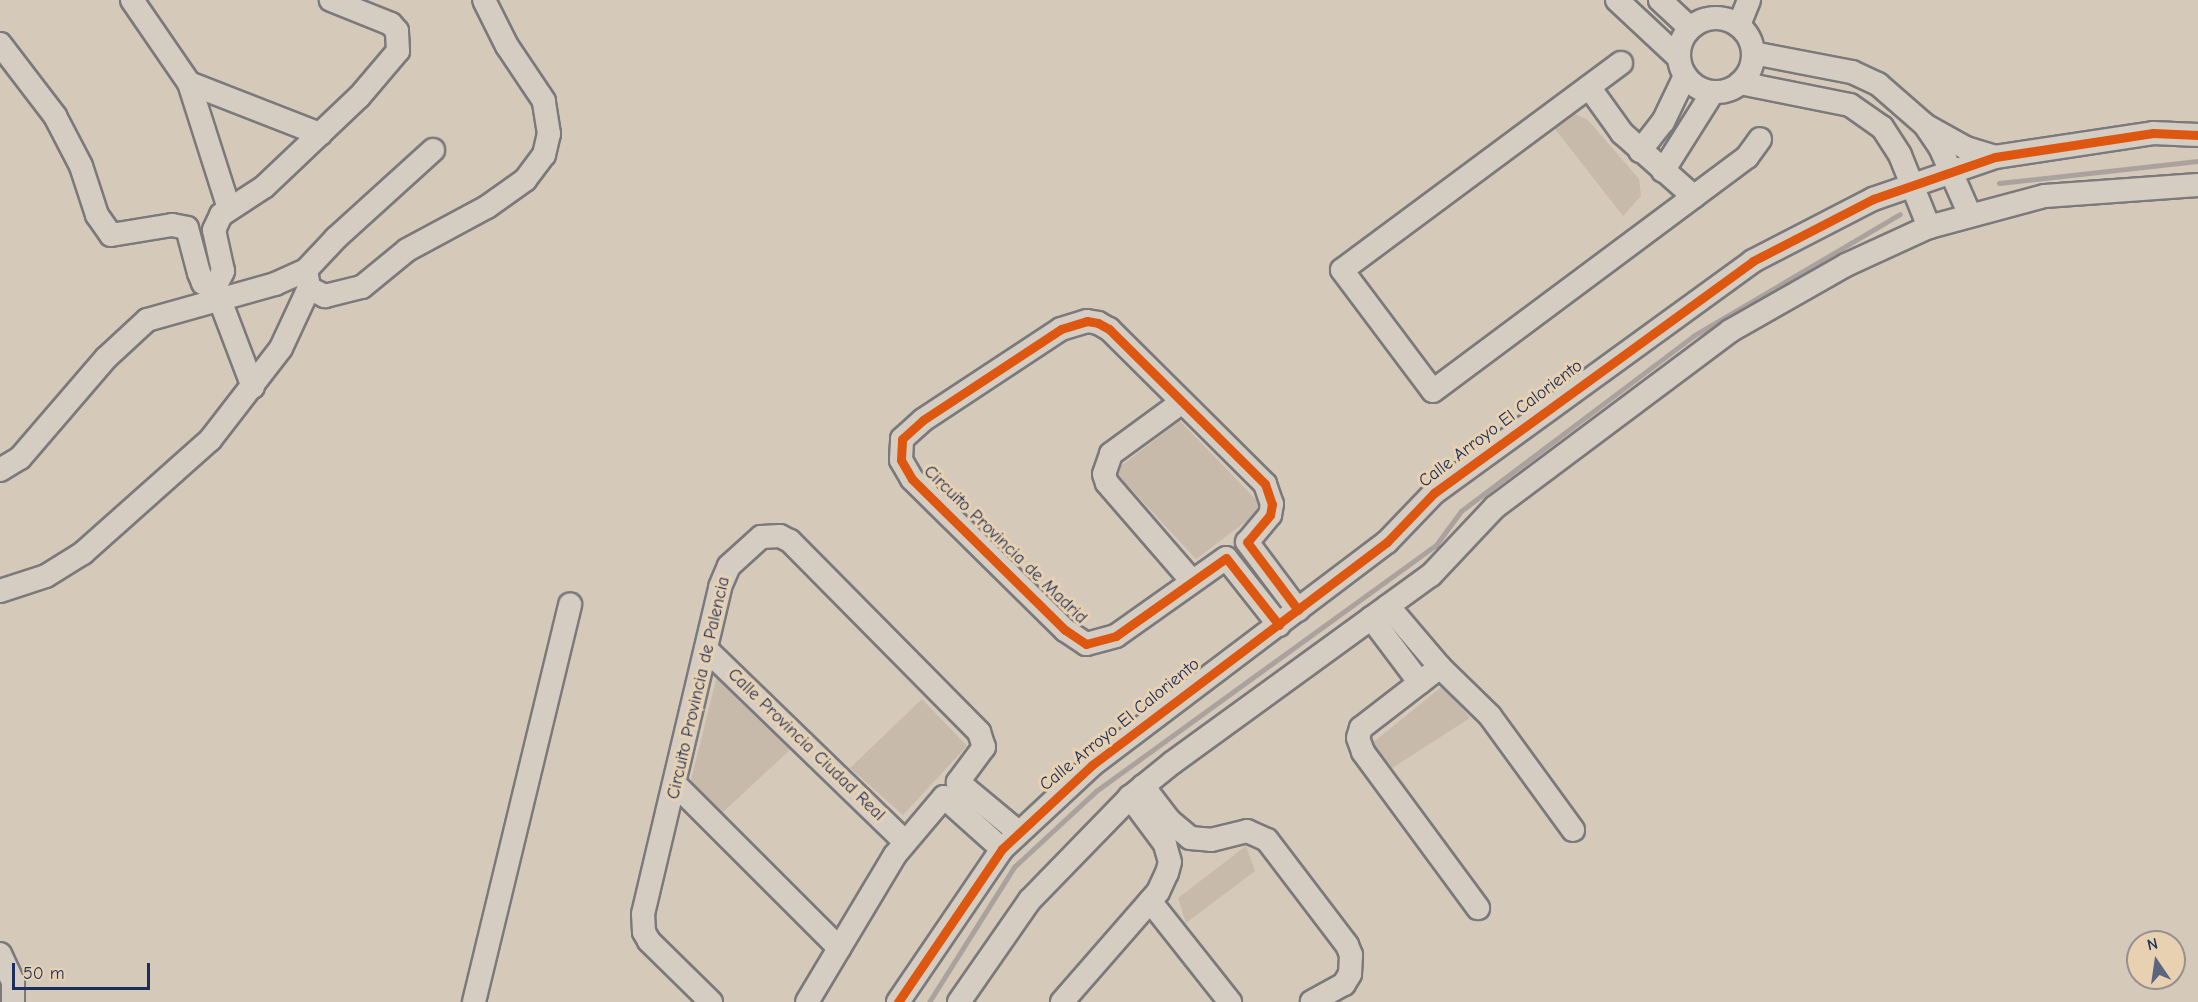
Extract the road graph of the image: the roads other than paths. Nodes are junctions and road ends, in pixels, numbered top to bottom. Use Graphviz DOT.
graph roads {
  1 [pos="132,0"];
  2 [pos="331,0"];
  3 [pos="484,0"];
  4 [pos="1617,0"];
  5 [pos="1660,0"];
  6 [pos="1749,0"];
  7 [pos="1718,9"];
  8 [pos="1739,25"];
  9 [pos="1690,28"];
  10 [pos="0,44"];
  11 [pos="1753,53"];
  12 [pos="1621,63"];
  13 [pos="1682,67"];
  14 [pos="189,83"];
  15 [pos="1740,83"];
  16 [pos="1878,84"];
  17 [pos="1588,87"];
  18 [pos="1713,92"];
  19 [pos="1862,114"];
  20 [pos="1925,125"];
  21 [pos="320,134"];
  22 [pos="2198,135"];
  23 [pos="1760,139"];
  24 [pos="1893,143"];
  25 [pos="433,150"];
  26 [pos="1640,151"];
  27 [pos="1995,157"];
  28 [pos="1663,171"];
  29 [pos="1951,173"];
  30 [pos="2198,185"];
  31 [pos="1912,186"];
  32 [pos="1694,197"];
  33 [pos="1873,199"];
  34 [pos="229,208"];
  35 [pos="1970,214"];
  36 [pos="1929,227"];
  37 [pos="308,279"];
  38 [pos="214,282"];
  39 [pos="253,387"];
  40 [pos="1182,402"];
  41 [pos="0,470"];
  42 [pos="1247,542"];
  43 [pos="1226,558"];
  44 [pos="1192,581"];
  45 [pos="0,591"];
  46 [pos="570,604"];
  47 [pos="1298,610"];
  48 [pos="1380,612"];
  49 [pos="1279,624"];
  50 [pos="706,649"];
  51 [pos="1440,667"];
  52 [pos="1420,683"];
  53 [pos="676,785"];
  54 [pos="951,789"];
  55 [pos="1137,792"];
  56 [pos="1573,830"];
  57 [pos="1017,831"];
  58 [pos="905,842"];
  59 [pos="1002,849"];
  60 [pos="1150,901"];
  61 [pos="1478,908"];
  62 [pos="839,948"];
  63 [pos="2,961"];
  64 [pos="1064,1001"];
  65 [pos="14,1002"];
  66 [pos="474,1002"];
  67 [pos="711,1002"];
  68 [pos="807,1002"];
  69 [pos="898,1002"];
  70 [pos="959,1002"];
  71 [pos="1230,1002"];
  72 [pos="1312,1002"];
  1 -- 14 [label="street"];
  2 -- 21 [label="street"];
  3 -- 37 [label="street"];
  4 -- 13 [label="street"];
  5 -- 9 [label="street"];
  6 -- 8 [label="street"];
  7 -- 8 [label="street"];
  7 -- 9 [label="street"];
  8 -- 11 [label="street"];
  9 -- 13 [label="street"];
  10 -- 38 [label="street"];
  11 -- 15 [label="street"];
  11 -- 16 [label="street"];
  12 -- 17 [label="street"];
  13 -- 18 [label="street"];
  13 -- 26 [label="street"];
  14 -- 21 [label="street"];
  14 -- 34 [label="street"];
  15 -- 18 [label="street"];
  15 -- 19 [label="street"];
  16 -- 19 [label="street"];
  16 -- 20 [label="street"];
  17 -- 26 [label="street"];
  17 -- 32 [label="street"];
  18 -- 28 [label="street"];
  19 -- 24 [label="street"];
  20 -- 27 [label="street"];
  20 -- 29 [label="street"];
  21 -- 34 [label="street"];
  22 -- 27 [label="street, Calle Arroyo El Caloriento"];
  23 -- 32 [label="street"];
  24 -- 31 [label="street"];
  24 -- 33 [label="street"];
  25 -- 37 [label="street"];
  26 -- 28 [label="street"];
  27 -- 29 [label="street, Calle Arroyo El Caloriento"];
  28 -- 32 [label="street"];
  29 -- 31 [label="street, Calle Arroyo El Caloriento"];
  29 -- 35 [label="street"];
  30 -- 35 [label="street"];
  31 -- 33 [label="street, Calle Arroyo El Caloriento"];
  31 -- 36 [label="street"];
  33 -- 47 [label="street, Calle Arroyo El Caloriento"];
  34 -- 38 [label="street"];
  35 -- 36 [label="street"];
  36 -- 48 [label="street"];
  37 -- 38 [label="street"];
  37 -- 39 [label="street"];
  38 -- 39 [label="street"];
  38 -- 41 [label="street"];
  39 -- 45 [label="street"];
  40 -- 42 [label="street, Circuito Provincia de Madrid"];
  40 -- 44 [label="street"];
  40 -- 44 [label="street, Circuito Provincia de Madrid"];
  42 -- 43 [label="street, Circuito Provincia de Madrid"];
  42 -- 47 [label="street"];
  43 -- 44 [label="street, Circuito Provincia de Madrid"];
  43 -- 49 [label="street"];
  46 -- 66 [label="street"];
  47 -- 49 [label="street, Calle Arroyo El Caloriento"];
  48 -- 51 [label="street"];
  48 -- 52 [label="street"];
  48 -- 55 [label="street"];
  49 -- 57 [label="street, Calle Arroyo El Caloriento"];
  50 -- 53 [label="street, Circuito Provincia de Palencia"];
  50 -- 54 [label="street, Circuito Provincia de Palencia"];
  50 -- 58 [label="street, Calle Provincia Ciudad Real"];
  51 -- 52 [label="street"];
  51 -- 56 [label="street"];
  52 -- 61 [label="street"];
  53 -- 62 [label="street"];
  53 -- 67 [label="street, Circuito Provincia de Palencia"];
  54 -- 57 [label="street"];
  54 -- 58 [label="street, Circuito Provincia de Palencia"];
  54 -- 59 [label="street"];
  55 -- 60 [label="street"];
  55 -- 70 [label="street"];
  55 -- 72 [label="street"];
  57 -- 59 [label="street, Calle Arroyo El Caloriento"];
  58 -- 62 [label="street, Circuito Provincia de Palencia"];
  59 -- 69 [label="street, Calle Arroyo El Caloriento"];
  60 -- 64 [label="street"];
  60 -- 71 [label="street"];
  62 -- 68 [label="street, Circuito Provincia de Palencia"];
  63 -- 65 [label="street"];
}
